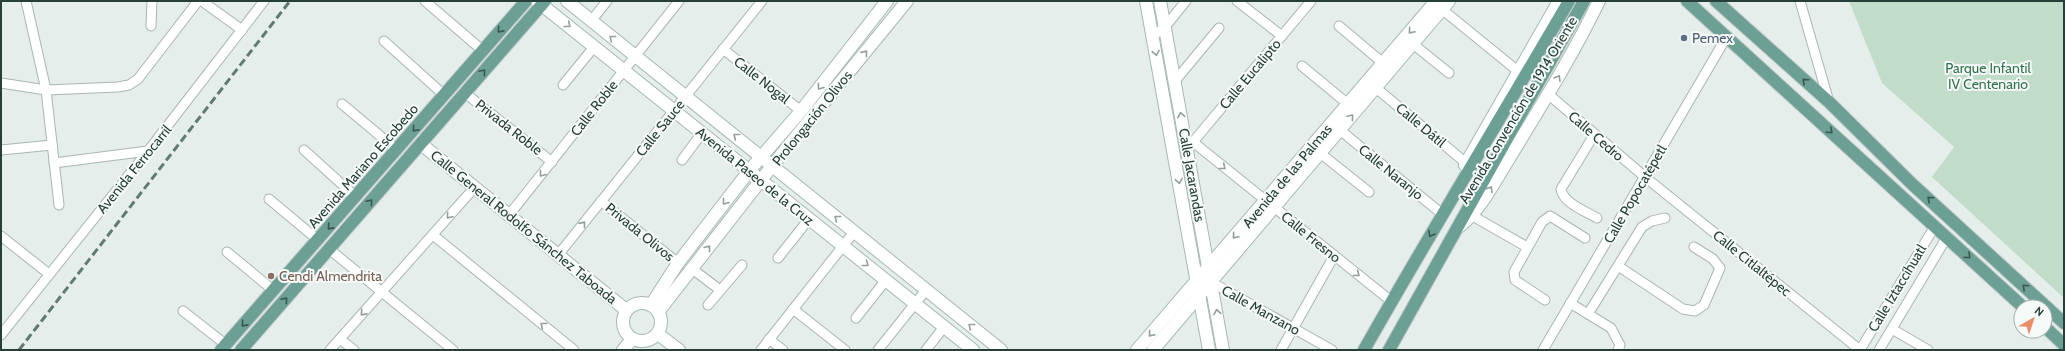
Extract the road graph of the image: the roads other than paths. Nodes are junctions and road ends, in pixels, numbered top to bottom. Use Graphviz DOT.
graph roads {
  1 [pos="26,1"];
  2 [pos="152,1"];
  3 [pos="198,1"];
  4 [pos="202,1"];
  5 [pos="264,1"];
  6 [pos="425,1"];
  7 [pos="526,1"];
  8 [pos="567,1"];
  9 [pos="608,1"];
  10 [pos="679,1"];
  11 [pos="762,1"];
  12 [pos="887,1"];
  13 [pos="907,1"];
  14 [pos="1146,1"];
  15 [pos="1160,1"];
  16 [pos="1186,1"];
  17 [pos="1237,1"];
  18 [pos="1311,1"];
  19 [pos="1559,1"];
  20 [pos="1569,1"];
  21 [pos="1584,1"];
  22 [pos="1599,1"];
  23 [pos="1687,1"];
  24 [pos="1716,1"];
  25 [pos="1800,1"];
  26 [pos="542,2"];
  27 [pos="1439,3"];
  28 [pos="591,21"];
  29 [pos="151,26"];
  30 [pos="1339,26"];
  31 [pos="1165,27"];
  32 [pos="1219,28"];
  33 [pos="242,30"];
  34 [pos="1153,36"];
  35 [pos="1282,36"];
  36 [pos="1726,38"];
  37 [pos="384,41"];
  38 [pos="1413,44"];
  39 [pos="594,47"];
  40 [pos="723,49"];
  41 [pos="482,50"];
  42 [pos="635,56"];
  43 [pos="838,62"];
  44 [pos="1383,63"];
  45 [pos="1302,66"];
  46 [pos="850,70"];
  47 [pos="624,71"];
  48 [pos="1519,72"];
  49 [pos="1449,73"];
  50 [pos="1175,81"];
  51 [pos="1,84"];
  52 [pos="563,84"];
  53 [pos="1376,88"];
  54 [pos="46,90"];
  55 [pos="466,93"];
  56 [pos="1548,94"];
  57 [pos="444,95"];
  58 [pos="685,97"];
  59 [pos="1828,102"];
  60 [pos="342,104"];
  61 [pos="1348,104"];
  62 [pos="674,111"];
  63 [pos="801,111"];
  64 [pos="1340,130"];
  65 [pos="702,133"];
  66 [pos="1594,135"];
  67 [pos="1189,142"];
  68 [pos="421,144"];
  69 [pos="52,146"];
  70 [pos="1,150"];
  71 [pos="304,150"];
  72 [pos="397,150"];
  73 [pos="148,151"];
  74 [pos="1320,153"];
  75 [pos="762,156"];
  76 [pos="682,160"];
  77 [pos="552,162"];
  78 [pos="54,163"];
  79 [pos="1466,163"];
  80 [pos="772,166"];
  81 [pos="749,171"];
  82 [pos="1645,177"];
  83 [pos="760,181"];
  84 [pos="475,187"];
  85 [pos="1369,192"];
  86 [pos="356,197"];
  87 [pos="269,198"];
  88 [pos="1450,200"];
  89 [pos="601,201"];
  90 [pos="1270,204"];
  91 [pos="59,205"];
  92 [pos="1442,214"];
  93 [pos="509,215"];
  94 [pos="1471,215"];
  95 [pos="1597,218"];
  96 [pos="1665,218"];
  97 [pos="809,219"];
  98 [pos="1935,226"];
  99 [pos="1456,229"];
  100 [pos="854,232"];
  101 [pos="433,235"];
  102 [pos="1,236"];
  103 [pos="1947,237"];
  104 [pos="1585,238"];
  105 [pos="318,240"];
  106 [pos="843,246"];
  107 [pos="1527,247"];
  108 [pos="1694,247"];
  109 [pos="329,249"];
  110 [pos="227,252"];
  111 [pos="558,254"];
  112 [pos="1334,256"];
  113 [pos="778,258"];
  114 [pos="678,263"];
  115 [pos="742,265"];
  116 [pos="1618,266"];
  117 [pos="1209,267"];
  118 [pos="691,268"];
  119 [pos="49,274"];
  120 [pos="886,280"];
  121 [pos="1197,280"];
  122 [pos="1211,282"];
  123 [pos="273,290"];
  124 [pos="720,290"];
  125 [pos="926,290"];
  126 [pos="382,292"];
  127 [pos="1200,294"];
  128 [pos="2014,299"];
  129 [pos="1545,300"];
  130 [pos="1391,301"];
  131 [pos="1570,303"];
  132 [pos="916,304"];
  133 [pos="708,306"];
  134 [pos="654,309"];
  135 [pos="793,309"];
  136 [pos="626,310"];
  137 [pos="183,311"];
  138 [pos="1588,314"];
  139 [pos="856,318"];
  140 [pos="2064,323"];
  141 [pos="944,327"];
  142 [pos="1294,327"];
  143 [pos="1892,329"];
  144 [pos="658,334"];
  145 [pos="1,335"];
  146 [pos="2053,335"];
  147 [pos="340,339"];
  148 [pos="632,339"];
  149 [pos="769,339"];
  150 [pos="2064,345"];
  151 [pos="223,347"];
  152 [pos="246,348"];
  153 [pos="330,350"];
  154 [pos="354,350"];
  155 [pos="452,350"];
  156 [pos="574,350"];
  157 [pos="623,350"];
  158 [pos="679,350"];
  159 [pos="761,350"];
  160 [pos="783,350"];
  161 [pos="845,350"];
  162 [pos="878,350"];
  163 [pos="926,350"];
  164 [pos="974,350"];
  165 [pos="1001,350"];
  166 [pos="1138,350"];
  167 [pos="1153,350"];
  168 [pos="1209,350"];
  169 [pos="1224,350"];
  170 [pos="1281,350"];
  171 [pos="1332,350"];
  172 [pos="1364,350"];
  173 [pos="1389,350"];
  174 [pos="1543,350"];
  175 [pos="1618,350"];
  176 [pos="1860,350"];
  177 [pos="1879,350"];
  178 [pos="1928,350"];
  1 -- 54 [label="street"];
  2 -- 29 [label="street"];
  3 -- 54 [label="street"];
  4 -- 33 [label="street"];
  5 -- 33 [label="street, Avenida Ferrocarril"];
  6 -- 41 [label="street"];
  7 -- 41 [label="main road, Avenida Mariano Escobedo, one-way"];
  8 -- 28 [label="street, Avenida Paseo de la Cruz"];
  9 -- 28 [label="street"];
  10 -- 42 [label="street, Calle Roble"];
  11 -- 40 [label="street, Calle Sauce"];
  12 -- 43 [label="street, Prolongación Olivos"];
  46 -- 13 [label="street, Prolongación Olivos, one-way"];
  14 -- 34 [label="street, Calle Jacarandas"];
  15 -- 31 [label="street, Calle Jacarandas"];
  16 -- 31 [label="street"];
  17 -- 35 [label="street"];
  18 -- 35 [label="street, Calle Eucalipto"];
  19 -- 48 [label="street, Avenida Convención de 1914 Oriente"];
  20 -- 88 [label="main road, Avenida Convención de 1914 Oriente"];
  21 -- 99 [label="main road, Avenida Convención de 1914 Oriente"];
  56 -- 22 [label="street, Avenida Convención de 1914 Oriente, one-way"];
  23 -- 36 [label="main road"];
  59 -- 24 [label="main road, one-way"];
  25 -- 59 [label="street"];
  26 -- 39 [label="street, Avenida Paseo de la Cruz, one-way"];
  55 -- 26 [label="main road, Avenida Mariano Escobedo, one-way"];
  27 -- 38 [label="street, Avenida de las Palmas"];
  27 -- 44 [label="street, Avenida de las Palmas, one-way"];
  27 -- 48 [label="street"];
  42 -- 28 [label="street, Avenida Paseo de la Cruz, one-way"];
  30 -- 44 [label="street"];
  31 -- 34 [label="street"];
  31 -- 50 [label="street, Calle Jacarandas"];
  32 -- 50 [label="street"];
  33 -- 73 [label="street, Avenida Ferrocarril"];
  34 -- 121 [label="street, Calle Jacarandas, one-way"];
  35 -- 67 [label="street, Calle Eucalipto"];
  36 -- 82 [label="street, Calle Popocatépetl"];
  36 -- 98 [label="main road, one-way"];
  37 -- 57 [label="street"];
  38 -- 49 [label="street"];
  38 -- 53 [label="street, Avenida de las Palmas"];
  39 -- 47 [label="street, Avenida Paseo de la Cruz"];
  39 -- 52 [label="street"];
  40 -- 58 [label="street, Calle Sauce"];
  40 -- 63 [label="street, Calle Nogal"];
  41 -- 57 [label="main road, Avenida Mariano Escobedo"];
  42 -- 47 [label="street, Calle Roble"];
  42 -- 58 [label="street, Avenida Paseo de la Cruz"];
  43 -- 46 [label="street"];
  43 -- 63 [label="street, Prolongación Olivos, one-way"];
  44 -- 61 [label="street, Avenida de las Palmas"];
  45 -- 61 [label="street"];
  46 -- 80 [label="street, Prolongación Olivos"];
  47 -- 62 [label="street, Avenida Paseo de la Cruz"];
  47 -- 77 [label="street, Calle Roble"];
  48 -- 79 [label="street, Avenida Convención de 1914 Oriente"];
  67 -- 50 [label="street, Calle Jacarandas, one-way"];
  51 -- 54 [label="street"];
  64 -- 53 [label="street, Avenida de las Palmas, one-way"];
  53 -- 79 [label="street, Calle Dátil"];
  54 -- 69 [label="street"];
  55 -- 68 [label="main road, Avenida Mariano Escobedo"];
  55 -- 77 [label="street, Privada Roble"];
  56 -- 66 [label="street, Calle Cedro"];
  94 -- 56 [label="street, Avenida Convención de 1914 Oriente, one-way"];
  57 -- 72 [label="main road, Avenida Mariano Escobedo, one-way"];
  58 -- 62 [label="street, Calle Sauce"];
  75 -- 58 [label="street, Avenida Paseo de la Cruz, one-way"];
  140 -- 59 [label="main road, one-way"];
  60 -- 72 [label="street"];
  61 -- 90 [label="street, Avenida de las Palmas"];
  62 -- 65 [label="street, Avenida Paseo de la Cruz"];
  62 -- 89 [label="street, Calle Sauce"];
  63 -- 75 [label="street, Prolongación Olivos"];
  64 -- 74 [label="street, Avenida de las Palmas"];
  64 -- 92 [label="street, Calle Naranjo"];
  65 -- 76 [label="street"];
  65 -- 81 [label="street, Avenida Paseo de la Cruz"];
  66 -- 82 [label="street, Calle Cedro"];
  66 -- 95 [label="street"];
  67 -- 90 [label="street, Calle Fresno, one-way"];
  67 -- 117 [label="street, Calle Jacarandas"];
  68 -- 84 [label="street, Calle General Rodolfo Sánchez Taboada"];
  109 -- 68 [label="main road, Avenida Mariano Escobedo, one-way"];
  69 -- 70 [label="street"];
  69 -- 78 [label="street"];
  71 -- 86 [label="street"];
  72 -- 86 [label="main road, Avenida Mariano Escobedo"];
  73 -- 78 [label="street"];
  73 -- 119 [label="street, Avenida Ferrocarril"];
  74 -- 85 [label="street"];
  74 -- 90 [label="street, Avenida de las Palmas"];
  75 -- 80 [label="street, Avenida Paseo de la Cruz"];
  75 -- 81 [label="street, Prolongación Olivos"];
  77 -- 93 [label="street, Calle Roble, one-way"];
  78 -- 91 [label="street"];
  79 -- 88 [label="street, Avenida Convención de 1914 Oriente"];
  80 -- 83 [label="street, Prolongación Olivos"];
  100 -- 80 [label="street, Avenida Paseo de la Cruz, one-way"];
  81 -- 83 [label="street, Avenida Paseo de la Cruz"];
  81 -- 114 [label="street, Prolongación Olivos, one-way"];
  82 -- 131 [label="street, Calle Popocatépetl"];
  82 -- 176 [label="street, Calle Citlaltépec"];
  83 -- 97 [label="street, Avenida Paseo de la Cruz"];
  118 -- 83 [label="street, Prolongación Olivos, one-way"];
  84 -- 93 [label="street, Calle General Rodolfo Sánchez Taboada"];
  84 -- 101 [label="street, one-way"];
  86 -- 105 [label="main road, Avenida Mariano Escobedo, one-way"];
  87 -- 105 [label="street"];
  88 -- 92 [label="main road, Avenida Convención de 1914 Oriente"];
  111 -- 89 [label="street, Calle Sauce, one-way"];
  89 -- 114 [label="street, Privada Olivos"];
  90 -- 112 [label="street, Calle Fresno"];
  90 -- 117 [label="street, Avenida de las Palmas, one-way"];
  90 -- 122 [label="street, Avenida de las Palmas"];
  92 -- 130 [label="main road, Avenida Convención de 1914 Oriente, one-way"];
  93 -- 111 [label="street, Calle General Rodolfo Sánchez Taboada"];
  94 -- 99 [label="street, Avenida Convención de 1914 Oriente"];
  94 -- 107 [label="street"];
  96 -- 116 [label="street"];
  97 -- 106 [label="street, Avenida Paseo de la Cruz"];
  97 -- 113 [label="street"];
  98 -- 103 [label="main road"];
  98 -- 176 [label="street, Calle Iztaccíhuatl"];
  99 -- 173 [label="main road, Avenida Convención de 1914 Oriente"];
  100 -- 106 [label="street"];
  100 -- 125 [label="street, Avenida Paseo de la Cruz"];
  101 -- 126 [label="street"];
  156 -- 101 [label="street, one-way"];
  102 -- 119 [label="street"];
  103 -- 128 [label="main road, one-way"];
  103 -- 143 [label="street, Calle Iztaccíhuatl"];
  104 -- 107 [label="street"];
  105 -- 123 [label="main road, Avenida Mariano Escobedo"];
  106 -- 120 [label="street, Avenida Paseo de la Cruz, one-way"];
  106 -- 135 [label="street"];
  107 -- 129 [label="street"];
  108 -- 116 [label="street"];
  109 -- 126 [label="street"];
  152 -- 109 [label="main road, Avenida Mariano Escobedo, one-way"];
  110 -- 123 [label="street"];
  111 -- 136 [label="street, Calle General Rodolfo Sánchez Taboada"];
  112 -- 130 [label="street, Calle Fresno, one-way"];
  112 -- 142 [label="street"];
  114 -- 134 [label="street, Prolongación Olivos"];
  115 -- 124 [label="street"];
  116 -- 138 [label="street"];
  117 -- 121 [label="street, Avenida de las Palmas"];
  117 -- 122 [label="street, Calle Jacarandas"];
  118 -- 124 [label="street"];
  118 -- 134 [label="street, Prolongación Olivos"];
  119 -- 145 [label="street, Avenida Ferrocarril"];
  120 -- 132 [label="street, Avenida Paseo de la Cruz"];
  120 -- 139 [label="street"];
  121 -- 127 [label="street, Calle Jacarandas"];
  121 -- 166 [label="street, Avenida de las Palmas, one-way"];
  122 -- 127 [label="street, Avenida de las Palmas"];
  122 -- 142 [label="street, Calle Manzano"];
  169 -- 122 [label="street, Calle Jacarandas, one-way"];
  123 -- 151 [label="main road, Avenida Mariano Escobedo, one-way"];
  124 -- 133 [label="street"];
  125 -- 132 [label="street"];
  165 -- 125 [label="street, Avenida Paseo de la Cruz, one-way"];
  126 -- 147 [label="street, one-way"];
  126 -- 155 [label="street"];
  127 -- 167 [label="street, Avenida de las Palmas"];
  127 -- 168 [label="street, Calle Jacarandas"];
  130 -- 172 [label="main road, Avenida Convención de 1914 Oriente"];
  131 -- 138 [label="street"];
  131 -- 174 [label="street, Calle Popocatépetl"];
  132 -- 141 [label="street, Avenida Paseo de la Cruz"];
  132 -- 162 [label="street"];
  134 -- 136 [label="street"];
  134 -- 144 [label="street"];
  135 -- 149 [label="street"];
  135 -- 161 [label="street"];
  136 -- 148 [label="street"];
  137 -- 151 [label="street"];
  138 -- 175 [label="street"];
  141 -- 163 [label="street"];
  141 -- 164 [label="street, Avenida Paseo de la Cruz"];
  142 -- 170 [label="street"];
  142 -- 171 [label="street, Calle Manzano"];
  143 -- 177 [label="street, Calle Iztaccíhuatl"];
  143 -- 178 [label="street"];
  144 -- 148 [label="street"];
  144 -- 158 [label="street"];
  146 -- 150 [label="main road"];
  147 -- 153 [label="street"];
  147 -- 154 [label="street"];
  148 -- 157 [label="street"];
  149 -- 159 [label="street"];
  149 -- 160 [label="street"];
}
